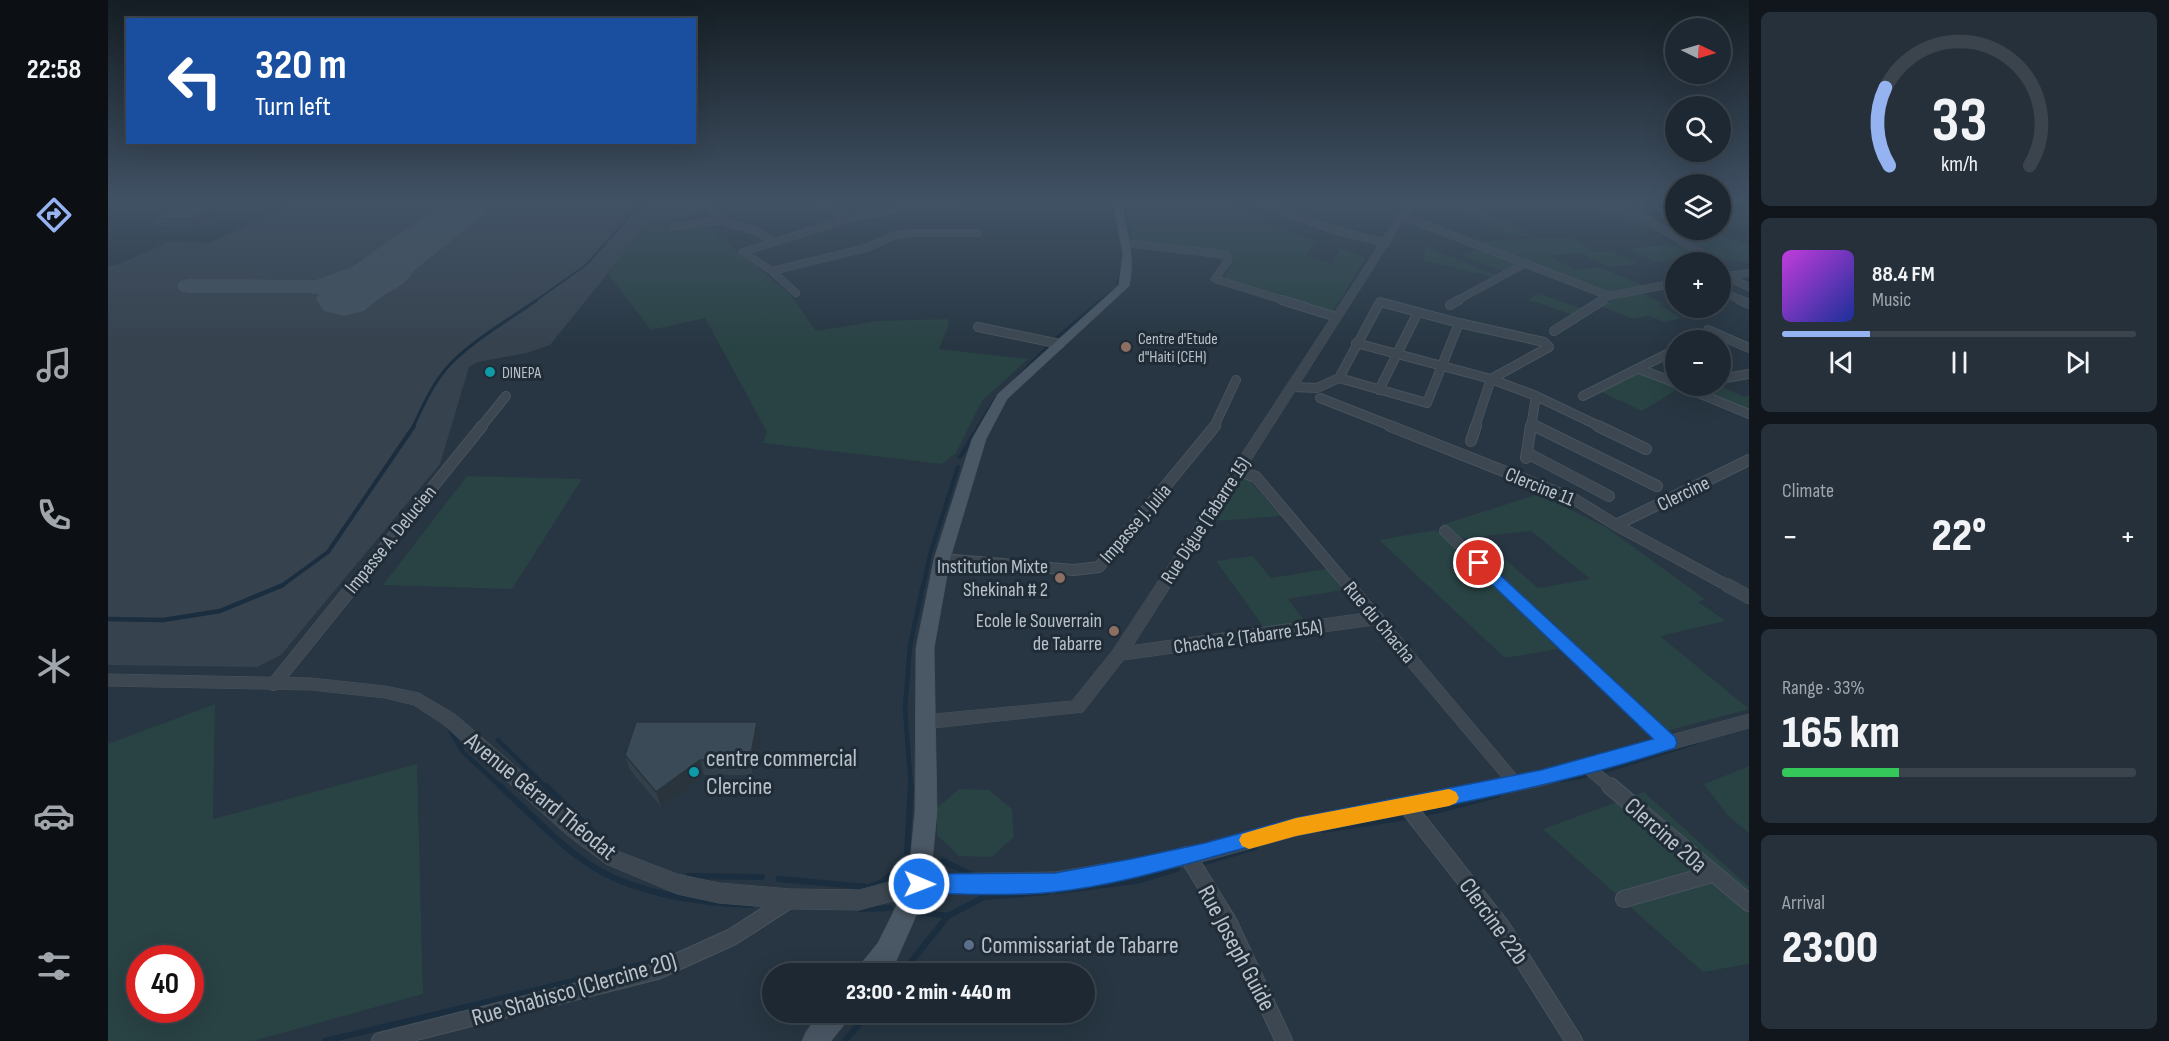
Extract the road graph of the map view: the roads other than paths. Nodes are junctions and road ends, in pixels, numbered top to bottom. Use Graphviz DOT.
graph roads {
  1 [pos="750,250"];
  2 [pos="860,250"];
  3 [pos="1127,250"];
  4 [pos="1181,250"];
  5 [pos="1382,250"];
  6 [pos="1497,250"];
  7 [pos="1526,263"];
  8 [pos="772,271"];
  9 [pos="1749,273"];
  10 [pos="1731,274"];
  11 [pos="1731,278"];
  12 [pos="1665,285"];
  13 [pos="1749,287"];
  14 [pos="795,293"];
  15 [pos="1609,296"];
  16 [pos="1731,296"];
  17 [pos="1749,304"];
  18 [pos="1450,305"];
  19 [pos="1418,312"];
  20 [pos="1336,317"];
  21 [pos="1459,323"];
  22 [pos="978,327"];
  23 [pos="1554,331"];
  24 [pos="1731,340"];
  25 [pos="1060,344"];
  26 [pos="1356,344"];
  27 [pos="1749,348"];
  28 [pos="1398,355"];
  29 [pos="1665,355"];
  30 [pos="1440,366"];
  31 [pos="1639,369"];
  32 [pos="1749,374"];
  33 [pos="1731,376"];
  34 [pos="1339,378"];
  35 [pos="1665,379"];
  36 [pos="1236,380"];
  37 [pos="1491,380"];
  38 [pos="1292,387"];
  39 [pos="1379,390"];
  40 [pos="506,396"];
  41 [pos="1536,396"];
  42 [pos="1583,396"];
  43 [pos="1705,396"];
  44 [pos="1320,398"];
  45 [pos="1749,414"];
  46 [pos="1531,424"];
  47 [pos="1471,441"];
  48 [pos="1646,449"];
  49 [pos="1749,460"];
  50 [pos="1236,470"];
  51 [pos="1657,486"];
  52 [pos="1609,496"];
  53 [pos="1616,525"];
  54 [pos="1445,531"];
  55 [pos="942,559"];
  56 [pos="1749,597"];
  57 [pos="1377,618"];
  58 [pos="1119,654"];
  59 [pos="108,680"];
  60 [pos="274,684"];
  61 [pos="1749,721"];
  62 [pos="924,722"];
  63 [pos="1668,743"];
  64 [pos="1585,765"];
  65 [pos="1515,783"];
  66 [pos="1412,813"];
  67 [pos="1187,855"];
  68 [pos="1712,874"];
  69 [pos="919,884"];
  70 [pos="791,899"];
  71 [pos="1624,899"];
  72 [pos="1749,903"];
  73 [pos="878,963"];
  74 [pos="829,1023"];
  75 [pos="380,1041"];
  76 [pos="815,1041"];
  77 [pos="1284,1041"];
  78 [pos="1574,1041"];
  1 -- 8 [label="street"];
  2 -- 8 [label="street"];
  3 -- 25 [label="main road"];
  4 -- 20 [label="street"];
  5 -- 20 [label="street, Rue Digue (Tabarre 15)"];
  6 -- 7 [label="street"];
  7 -- 15 [label="street"];
  7 -- 18 [label="street"];
  8 -- 14 [label="street"];
  9 -- 10 [label="street"];
  11 -- 13 [label="street"];
  12 -- 15 [label="street"];
  15 -- 23 [label="street"];
  16 -- 17 [label="street"];
  19 -- 21 [label="street"];
  19 -- 26 [label="street"];
  19 -- 28 [label="street"];
  20 -- 38 [label="street, Rue Digue (Tabarre 15)"];
  21 -- 30 [label="street"];
  21 -- 37 [label="street"];
  22 -- 25 [label="street"];
  24 -- 27 [label="street"];
  25 -- 55 [label="main road"];
  26 -- 28 [label="street"];
  26 -- 34 [label="street"];
  28 -- 30 [label="street"];
  28 -- 39 [label="street"];
  29 -- 31 [label="street"];
  30 -- 37 [label="street"];
  30 -- 39 [label="street"];
  31 -- 35 [label="street"];
  31 -- 42 [label="street"];
  32 -- 33 [label="street"];
  34 -- 38 [label="street"];
  34 -- 39 [label="street"];
  36 -- 55 [label="street, Impasse J. Julia"];
  37 -- 41 [label="street"];
  37 -- 47 [label="street"];
  38 -- 50 [label="street, Rue Digue (Tabarre 15)"];
  40 -- 60 [label="street, Impasse A. Delucien"];
  41 -- 46 [label="street"];
  41 -- 48 [label="street"];
  43 -- 45 [label="street"];
  44 -- 53 [label="street, Clercine 11"];
  46 -- 51 [label="street"];
  46 -- 52 [label="street"];
  49 -- 53 [label="street, Clercine"];
  50 -- 57 [label="street, Rue du Chacha"];
  50 -- 58 [label="street, Rue Digue (Tabarre 15)"];
  53 -- 56 [label="street, Clercine 11"];
  54 -- 63 [label="street"];
  55 -- 62 [label="main road"];
  57 -- 58 [label="street, Chacha 2 (Tabarre 15A)"];
  57 -- 65 [label="street, Rue du Chacha"];
  58 -- 62 [label="street, Rue Digue (Tabarre 15)"];
  59 -- 60 [label="street, Avenue Gérard Théodat"];
  60 -- 70 [label="street, Avenue Gérard Théodat"];
  61 -- 63 [label="street, Avenue Gérard Théodat"];
  62 -- 69 [label="main road"];
  63 -- 64 [label="street, Avenue Gérard Théodat"];
  64 -- 65 [label="street, Avenue Gérard Théodat"];
  64 -- 68 [label="street, Clercine 20a"];
  65 -- 66 [label="street, Avenue Gérard Théodat"];
  66 -- 67 [label="street, Avenue Gérard Théodat"];
  66 -- 78 [label="street, Clercine 22b"];
  67 -- 69 [label="street, Avenue Gérard Théodat"];
  67 -- 77 [label="street, Rue Joseph Guide"];
  68 -- 71 [label="street"];
  68 -- 72 [label="street, Clercine 20a"];
  69 -- 70 [label="street, Avenue Gérard Théodat"];
  69 -- 73 [label="main road"];
  70 -- 75 [label="street, Rue Shabisco (Clercine 20)"];
  74 -- 76 [label="main road"];
}
